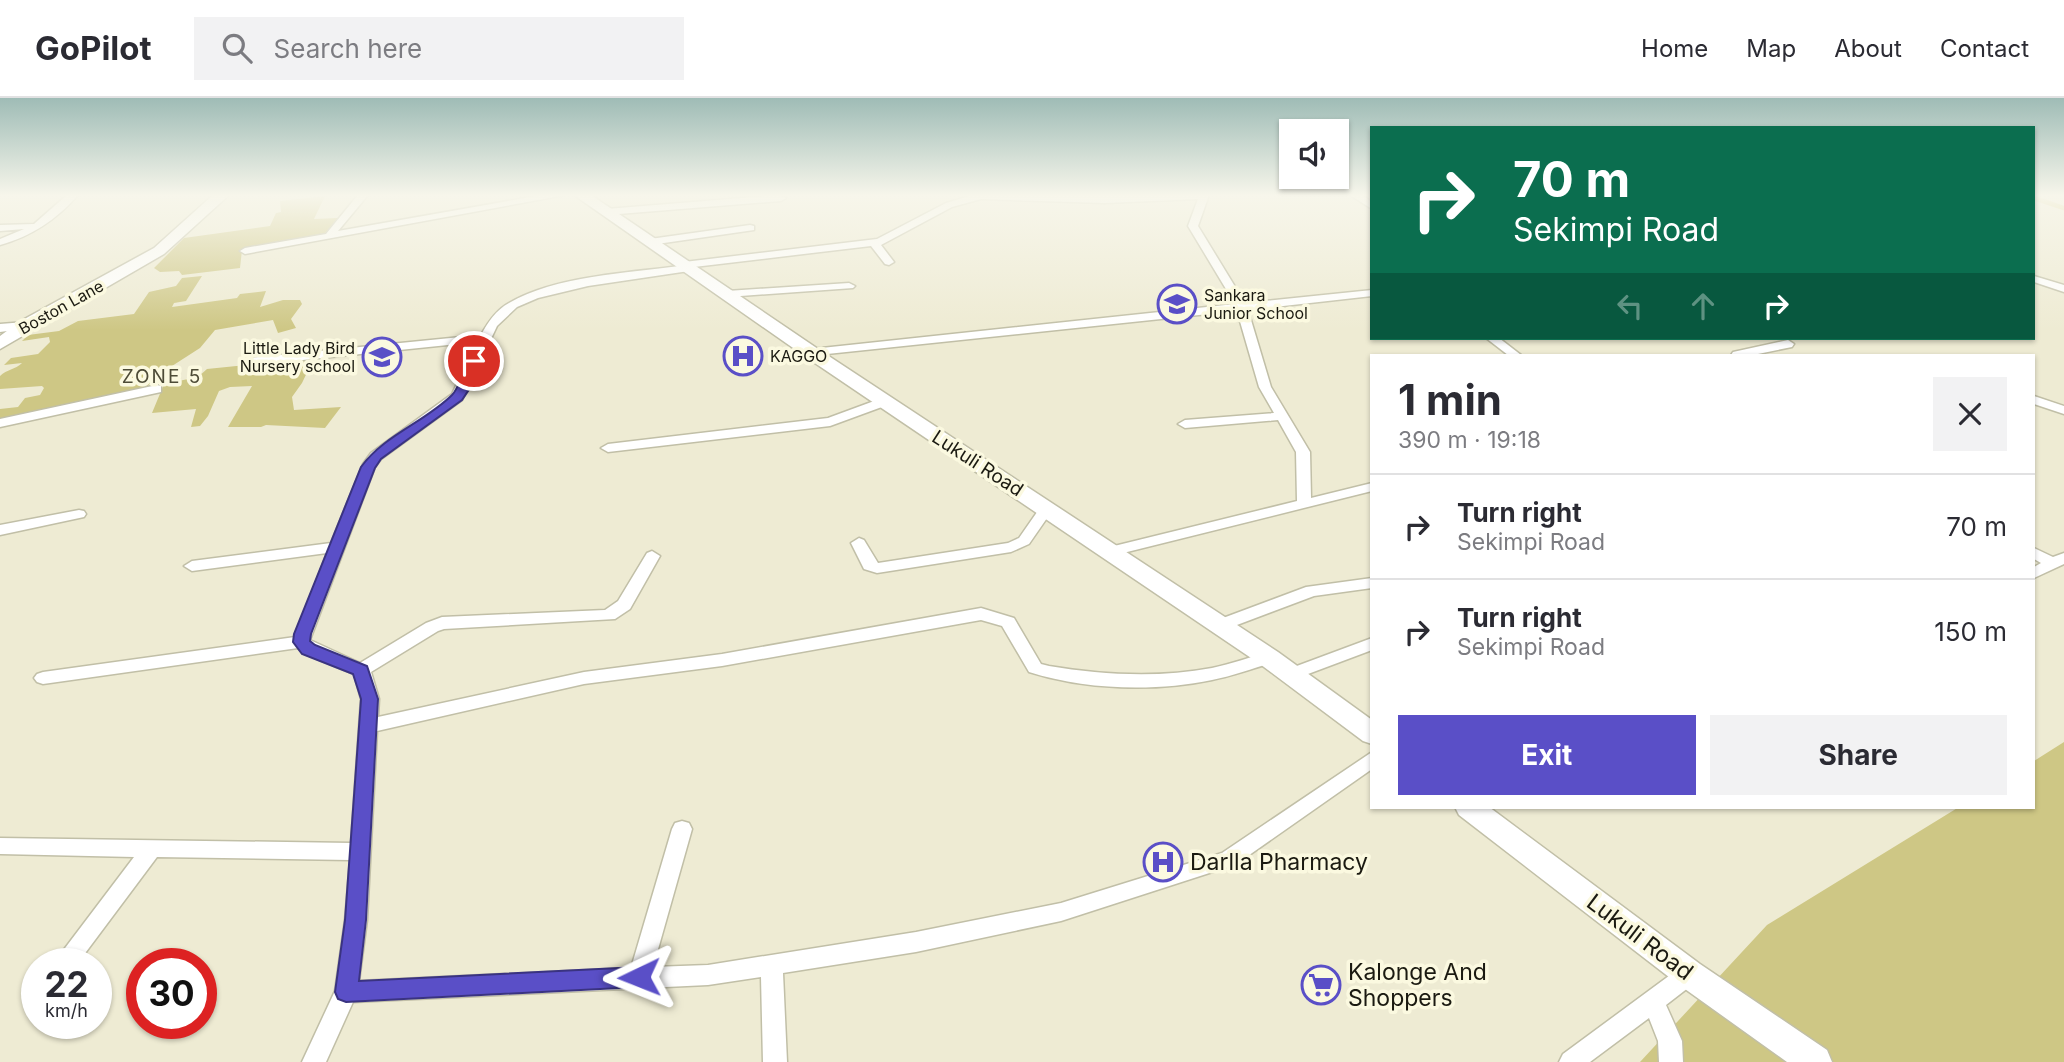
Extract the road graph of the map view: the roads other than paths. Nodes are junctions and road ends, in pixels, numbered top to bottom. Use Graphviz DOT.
graph roads {
  1 [pos="171,240"];
  2 [pos="307,240"];
  3 [pos="647,240"];
  4 [pos="664,240"];
  5 [pos="880,240"];
  6 [pos="1201,240"];
  7 [pos="650,242"];
  8 [pos="874,243"];
  9 [pos="245,251"];
  10 [pos="889,262"];
  11 [pos="687,267"];
  12 [pos="2035,279"];
  13 [pos="849,286"];
  14 [pos="2064,289"];
  15 [pos="1370,293"];
  16 [pos="727,294"];
  17 [pos="1242,307"];
  18 [pos="25,326"];
  19 [pos="0,328"];
  20 [pos="483,338"];
  21 [pos="1495,340"];
  22 [pos="0,344"];
  23 [pos="1788,344"];
  24 [pos="812,353"];
  25 [pos="1514,354"];
  26 [pos="1742,354"];
  27 [pos="253,361"];
  28 [pos="157,388"];
  29 [pos="2035,400"];
  30 [pos="885,401"];
  31 [pos="2064,410"];
  32 [pos="1282,416"];
  33 [pos="0,423"];
  34 [pos="1185,424"];
  35 [pos="608,448"];
  36 [pos="1370,488"];
  37 [pos="1304,502"];
  38 [pos="1047,508"];
  39 [pos="79,514"];
  40 [pos="0,530"];
  41 [pos="859,543"];
  42 [pos="339,547"];
  43 [pos="1111,551"];
  44 [pos="2035,553"];
  45 [pos="652,556"];
  46 [pos="2058,561"];
  47 [pos="192,566"];
  48 [pos="2035,572"];
  49 [pos="1370,583"];
  50 [pos="1221,625"];
  51 [pos="301,642"];
  52 [pos="1370,645"];
  53 [pos="1269,658"];
  54 [pos="361,670"];
  55 [pos="1292,674"];
  56 [pos="43,678"];
  57 [pos="369,726"];
  58 [pos="1370,732"];
  59 [pos="1370,760"];
  60 [pos="1472,809"];
  61 [pos="682,829"];
  62 [pos="2,849"];
  63 [pos="151,849"];
  64 [pos="361,852"];
  65 [pos="76,948"];
  66 [pos="772,966"];
  67 [pos="1689,974"];
  68 [pos="639,977"];
  69 [pos="346,992"];
  70 [pos="1653,1002"];
  71 [pos="314,1062"];
  72 [pos="775,1062"];
  73 [pos="1572,1062"];
  74 [pos="1671,1062"];
  75 [pos="1815,1062"];
  1 -- 18 [label="street, Boston Lane"];
  2 -- 9 [label="street"];
  3 -- 7 [label="street, Lukuli Road"];
  4 -- 7 [label="street"];
  5 -- 8 [label="street"];
  6 -- 17 [label="street"];
  7 -- 11 [label="street, Lukuli Road"];
  8 -- 10 [label="street"];
  8 -- 11 [label="street"];
  11 -- 16 [label="street, Lukuli Road"];
  11 -- 20 [label="street"];
  12 -- 14 [label="street"];
  13 -- 16 [label="street"];
  15 -- 17 [label="street"];
  16 -- 24 [label="street, Lukuli Road"];
  17 -- 24 [label="street"];
  17 -- 32 [label="street"];
  18 -- 19 [label="street"];
  18 -- 22 [label="street, Boston Lane"];
  20 -- 27 [label="street"];
  20 -- 42 [label="street"];
  21 -- 25 [label="street"];
  23 -- 26 [label="street"];
  24 -- 30 [label="street, Lukuli Road"];
  28 -- 33 [label="street"];
  29 -- 31 [label="street"];
  30 -- 35 [label="street"];
  30 -- 38 [label="street, Lukuli Road"];
  32 -- 34 [label="street"];
  32 -- 37 [label="street"];
  36 -- 37 [label="street"];
  37 -- 43 [label="street"];
  38 -- 41 [label="street"];
  38 -- 43 [label="street, Lukuli Road"];
  39 -- 40 [label="street"];
  42 -- 47 [label="street"];
  42 -- 51 [label="street"];
  43 -- 50 [label="street, Lukuli Road"];
  44 -- 46 [label="street"];
  45 -- 54 [label="street"];
  46 -- 48 [label="street"];
  49 -- 50 [label="street"];
  50 -- 53 [label="street, Lukuli Road"];
  51 -- 54 [label="street"];
  51 -- 56 [label="street"];
  52 -- 55 [label="street"];
  53 -- 55 [label="street, Lukuli Road"];
  53 -- 57 [label="street"];
  54 -- 57 [label="street"];
  55 -- 58 [label="street, Lukuli Road"];
  57 -- 64 [label="street"];
  59 -- 66 [label="street"];
  60 -- 67 [label="street, Lukuli Road"];
  61 -- 68 [label="street"];
  62 -- 63 [label="street"];
  63 -- 64 [label="street"];
  63 -- 65 [label="street"];
  64 -- 69 [label="street"];
  66 -- 68 [label="street"];
  66 -- 72 [label="street"];
  67 -- 70 [label="street"];
  67 -- 75 [label="street, Lukuli Road"];
  68 -- 69 [label="street"];
  69 -- 71 [label="street"];
  70 -- 73 [label="street"];
  70 -- 74 [label="street"];
}
